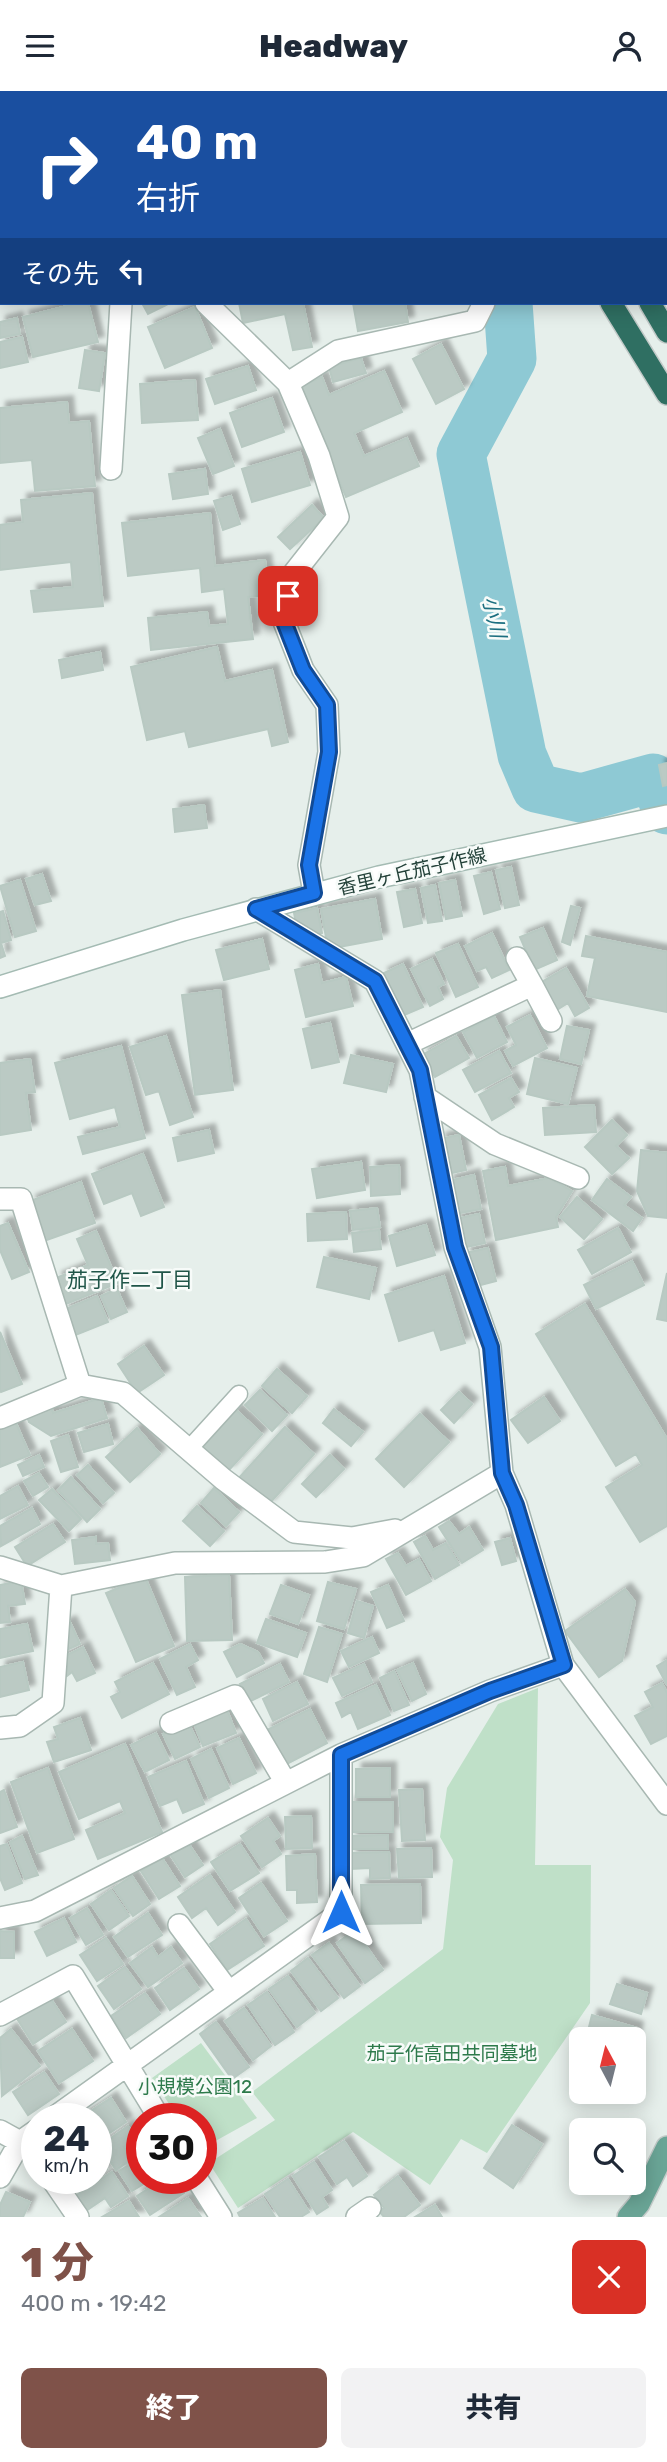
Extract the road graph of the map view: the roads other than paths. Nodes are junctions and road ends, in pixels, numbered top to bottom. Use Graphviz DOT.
graph roads {
  1 [pos="121,305"];
  2 [pos="208,305"];
  3 [pos="483,305"];
  4 [pos="612,305"];
  5 [pos="651,305"];
  6 [pos="667,332"];
  7 [pos="288,383"];
  8 [pos="667,394"];
  9 [pos="111,469"];
  10 [pos="667,816"];
  11 [pos="314,893"];
  12 [pos="256,909"];
  13 [pos="517,958"];
  14 [pos="532,985"];
  15 [pos="0,987"];
  16 [pos="551,1021"];
  17 [pos="407,1044"];
  18 [pos="425,1097"];
  19 [pos="578,1178"];
  20 [pos="0,1199"];
  21 [pos="80,1385"];
  22 [pos="239,1394"];
  23 [pos="0,1418"];
  24 [pos="188,1450"];
  25 [pos="502,1473"];
  26 [pos="407,1528"];
  27 [pos="0,1567"];
  28 [pos="61,1586"];
  29 [pos="564,1665"];
  30 [pos="171,1723"];
  31 [pos="0,1728"];
  32 [pos="341,1755"];
  33 [pos="286,1783"];
  34 [pos="667,1804"];
  35 [pos="0,1917"];
  36 [pos="179,1925"];
  37 [pos="229,1992"];
  38 [pos="0,2015"];
  39 [pos="127,2066"];
  40 [pos="75,2103"];
  41 [pos="150,2103"];
  42 [pos="0,2131"];
  43 [pos="21,2135"];
  44 [pos="21,2146"];
  45 [pos="667,2147"];
  46 [pos="0,2177"];
  47 [pos="62,2194"];
  48 [pos="206,2194"];
  49 [pos="78,2217"];
  50 [pos="221,2217"];
  51 [pos="628,2217"];
  1 -- 9 [label="street"];
  2 -- 7 [label="street"];
  3 -- 7 [label="street"];
  4 -- 8 [label="highway"];
  5 -- 6 [label="highway"];
  7 -- 11 [label="street"];
  10 -- 11 [label="street, 香里ヶ丘茄子作線"];
  11 -- 12 [label="street, 香里ヶ丘茄子作線"];
  12 -- 15 [label="street, 香里ヶ丘茄子作線"];
  12 -- 17 [label="street"];
  13 -- 14 [label="street"];
  14 -- 16 [label="street"];
  14 -- 17 [label="street"];
  17 -- 18 [label="street"];
  18 -- 19 [label="street"];
  18 -- 25 [label="street"];
  20 -- 21 [label="street"];
  21 -- 23 [label="street"];
  21 -- 24 [label="street"];
  22 -- 24 [label="lane"];
  24 -- 26 [label="street"];
  25 -- 26 [label="street"];
  25 -- 29 [label="street"];
  26 -- 28 [label="street"];
  27 -- 28 [label="street"];
  28 -- 31 [label="street"];
  29 -- 32 [label="street"];
  29 -- 34 [label="street"];
  30 -- 33 [label="street"];
  32 -- 33 [label="street"];
  32 -- 37 [label="street"];
  33 -- 35 [label="street"];
  36 -- 37 [label="street"];
  37 -- 39 [label="street"];
  38 -- 39 [label="street"];
  39 -- 40 [label="street"];
  39 -- 41 [label="street"];
  42 -- 43 [label="street"];
  44 -- 46 [label="street"];
  45 -- 51 [label="main road"];
  47 -- 49 [label="street"];
  48 -- 50 [label="street"];
}
